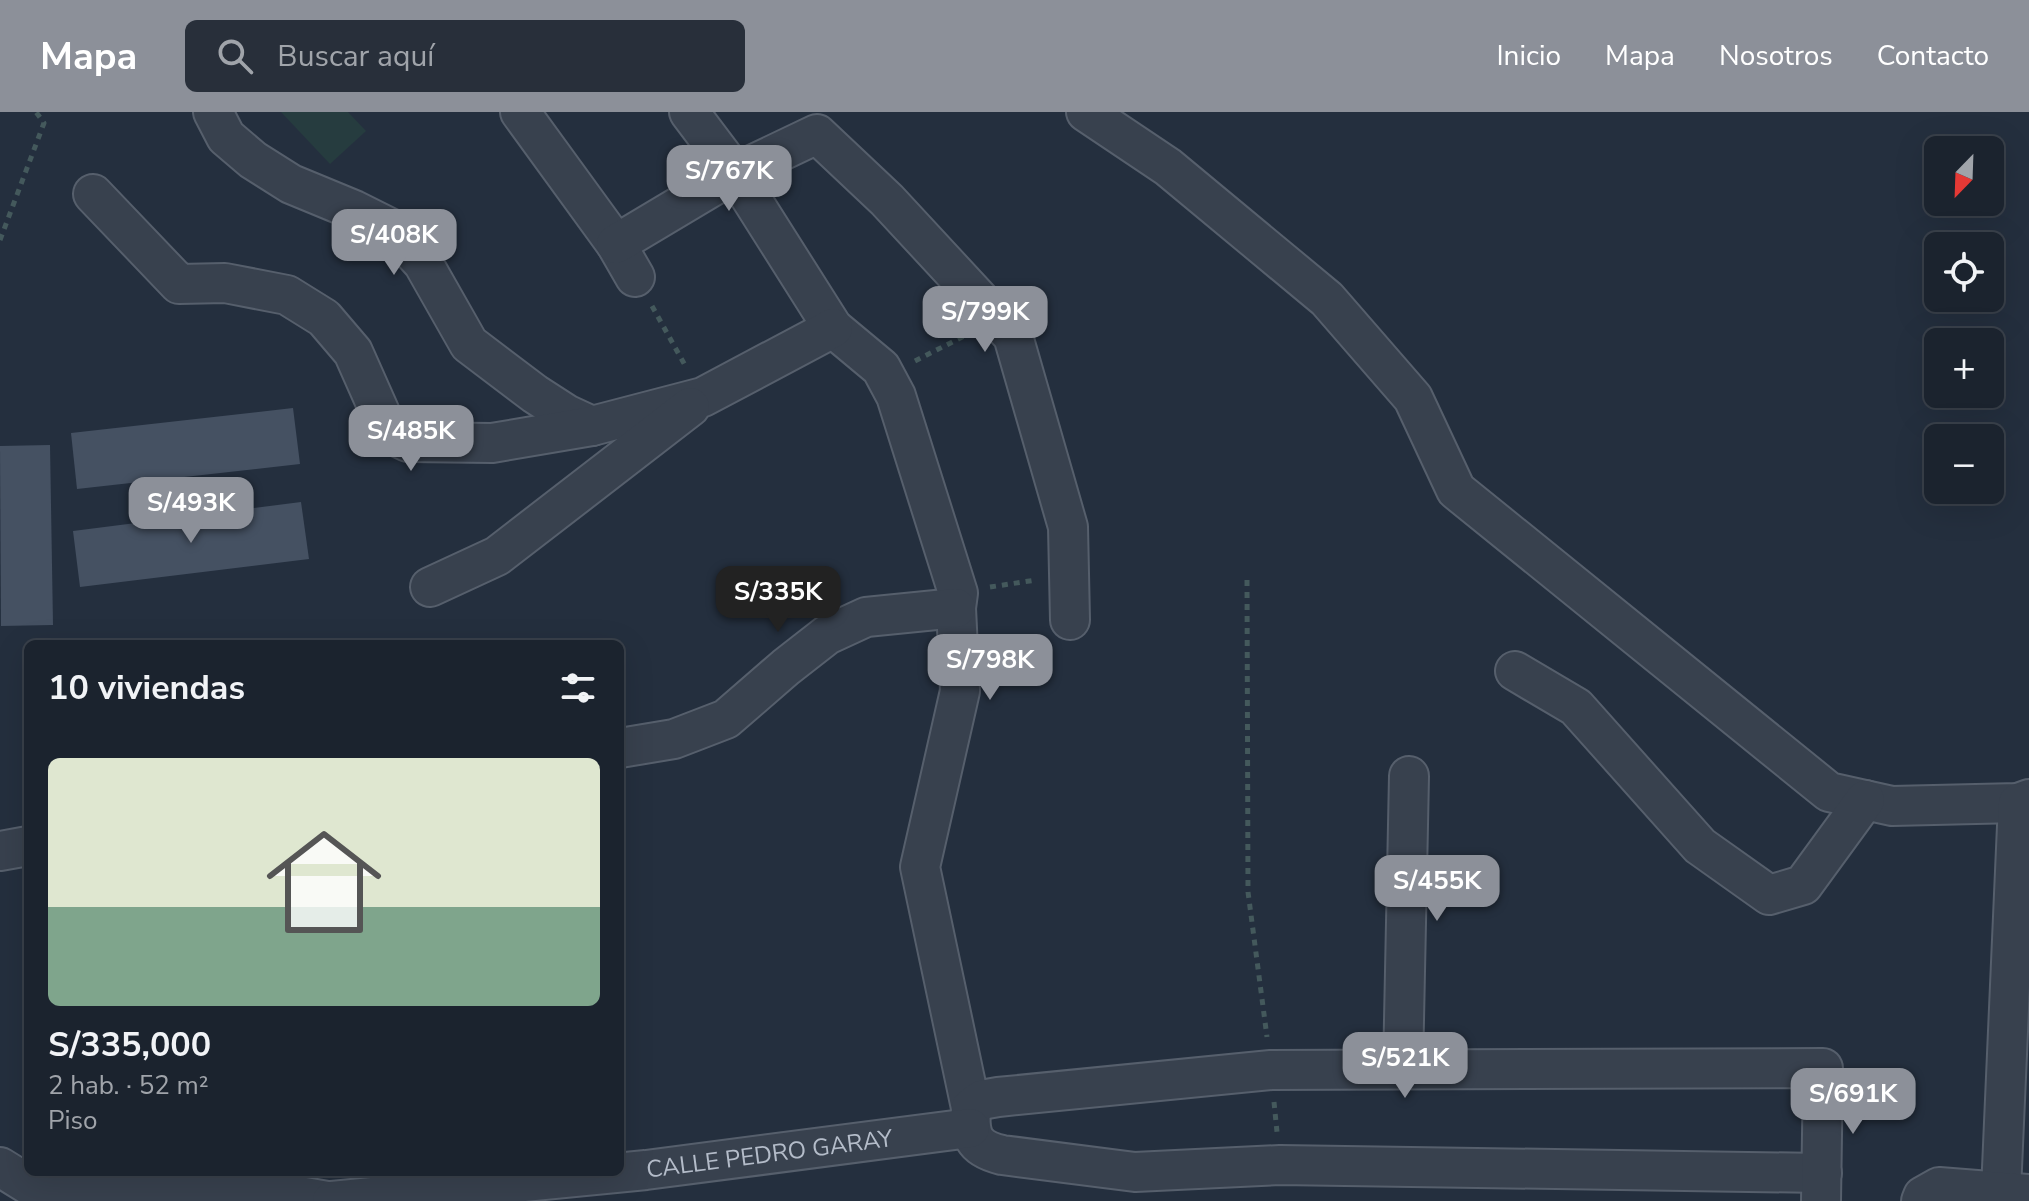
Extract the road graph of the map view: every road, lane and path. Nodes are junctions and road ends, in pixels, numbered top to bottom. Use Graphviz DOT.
graph roads {
  1 [pos="36,112"];
  2 [pos="213,112"];
  3 [pos="520,112"];
  4 [pos="689,112"];
  5 [pos="1086,112"];
  6 [pos="735,173"];
  7 [pos="93,194"];
  8 [pos="0,240"];
  9 [pos="616,244"];
  10 [pos="635,277"];
  11 [pos="833,328"];
  12 [pos="703,397"];
  13 [pos="592,426"];
  14 [pos="1069,574"];
  15 [pos="1247,580"];
  16 [pos="430,587"];
  17 [pos="957,600"];
  18 [pos="1070,620"];
  19 [pos="1515,671"];
  20 [pos="624,747"];
  21 [pos="1409,776"];
  22 [pos="1865,800"];
  23 [pos="2023,801"];
  24 [pos="24,847"];
  25 [pos="0,851"];
  26 [pos="1403,1069"];
  27 [pos="1271,1070"];
  28 [pos="970,1118"];
  29 [pos="1280,1165"];
  30 [pos="0,1167"];
  31 [pos="624,1172"];
  32 [pos="585,1176"];
  33 [pos="1138,1187"];
  34 [pos="1821,1187"];
  35 [pos="2015,1192"];
  36 [pos="329,1201"];
  37 [pos="1921,1201"];
  1 -- 8 [label="path"];
  2 -- 13 [label="street"];
  3 -- 9 [label="street"];
  4 -- 6 [label="street"];
  5 -- 22 [label="street"];
  6 -- 9 [label="street"];
  6 -- 11 [label="street"];
  6 -- 14 [label="street"];
  7 -- 13 [label="street"];
  9 -- 10 [label="street"];
  10 -- 12 [label="path"];
  11 -- 12 [label="street"];
  11 -- 17 [label="street"];
  12 -- 13 [label="street"];
  12 -- 16 [label="street"];
  14 -- 17 [label="path"];
  14 -- 18 [label="street"];
  15 -- 27 [label="path"];
  17 -- 20 [label="street"];
  17 -- 28 [label="street"];
  19 -- 22 [label="street"];
  21 -- 26 [label="street"];
  22 -- 23 [label="street"];
  23 -- 35 [label="street"];
  24 -- 25 [label="street"];
  26 -- 27 [label="street, CALLE PEDRO GARAY"];
  26 -- 34 [label="street, CALLE PEDRO GARAY"];
  27 -- 28 [label="street, CALLE PEDRO GARAY"];
  27 -- 29 [label="path"];
  28 -- 31 [label="street, CALLE PEDRO GARAY"];
  28 -- 33 [label="street"];
  29 -- 33 [label="street"];
  29 -- 34 [label="street"];
  30 -- 36 [label="street, CALLE PEDRO GARAY"];
  32 -- 36 [label="street, CALLE PEDRO GARAY"];
  35 -- 37 [label="street"];
}
